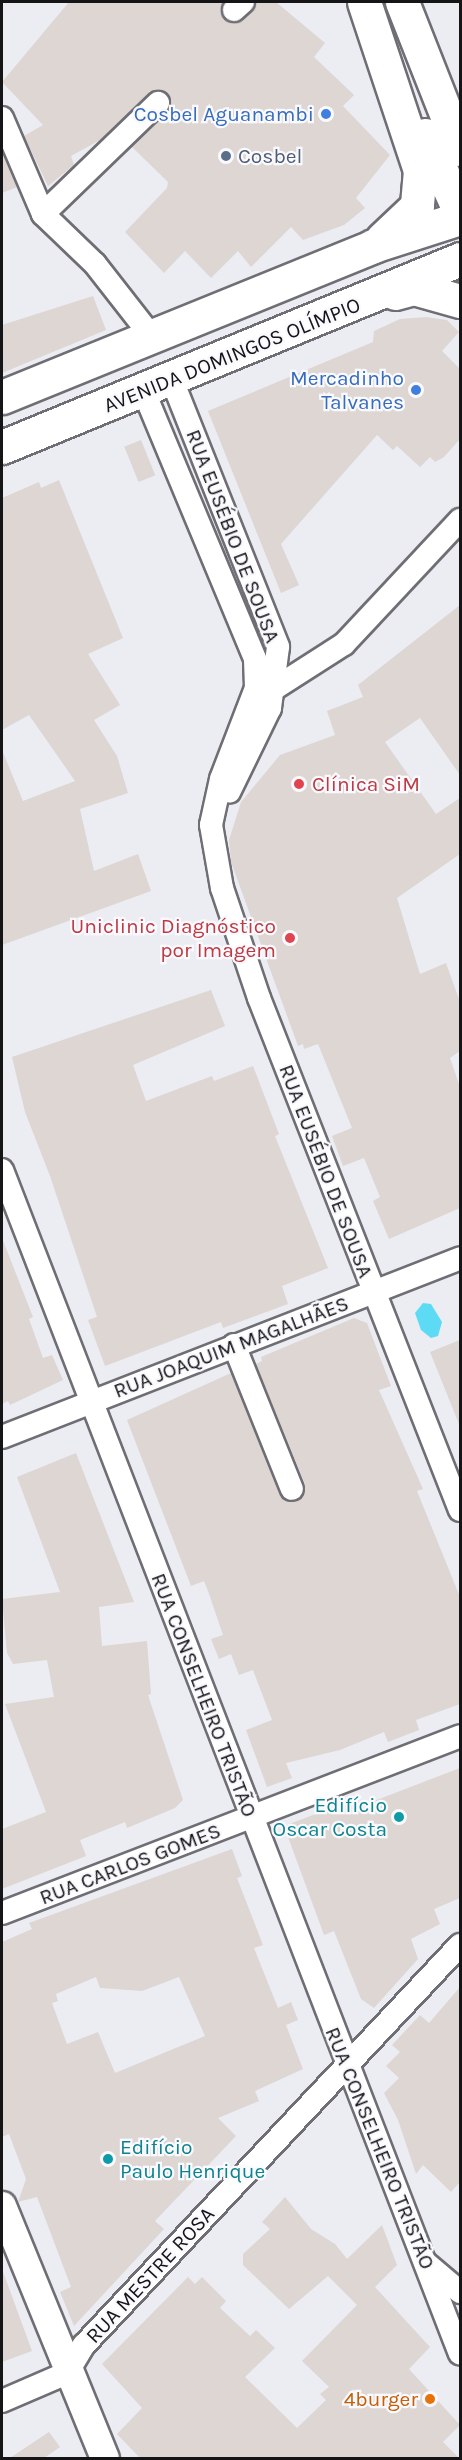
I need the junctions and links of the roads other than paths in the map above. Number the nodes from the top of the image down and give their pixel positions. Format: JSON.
{"nodes":[{"id":1,"x":365,"y":2,"type":"edge"},
{"id":2,"x":402,"y":2,"type":"edge"},
{"id":3,"x":159,"y":104,"type":"dead end"},
{"id":4,"x":2,"y":118,"type":"edge"},
{"id":5,"x":460,"y":149,"type":"edge"},
{"id":6,"x":460,"y":212,"type":"edge"},
{"id":7,"x":43,"y":214,"type":"junction"},
{"id":8,"x":460,"y":218,"type":"edge"},
{"id":9,"x":373,"y":246,"type":"junction"},
{"id":10,"x":460,"y":259,"type":"edge"},
{"id":11,"x":460,"y":301,"type":"edge"},
{"id":12,"x":362,"y":302,"type":"junction"},
{"id":13,"x":152,"y":337,"type":"junction"},
{"id":14,"x":158,"y":386,"type":"junction"},
{"id":15,"x":2,"y":397,"type":"edge"},
{"id":16,"x":2,"y":447,"type":"edge"},
{"id":17,"x":460,"y":520,"type":"edge"},
{"id":18,"x":247,"y":562,"type":"junction"},
{"id":19,"x":220,"y":575,"type":"junction"},
{"id":20,"x":272,"y":690,"type":"junction"},
{"id":21,"x":212,"y":825,"type":"junction"},
{"id":22,"x":2,"y":1170,"type":"edge"},
{"id":23,"x":460,"y":1258,"type":"edge"},
{"id":24,"x":373,"y":1293,"type":"junction"},
{"id":25,"x":234,"y":1345,"type":"junction"},
{"id":26,"x":90,"y":1401,"type":"junction"},
{"id":27,"x":2,"y":1437,"type":"edge"},
{"id":28,"x":292,"y":1489,"type":"dead end"},
{"id":29,"x":460,"y":1510,"type":"edge"},
{"id":30,"x":460,"y":1736,"type":"edge"},
{"id":31,"x":251,"y":1817,"type":"junction"},
{"id":32,"x":2,"y":1913,"type":"edge"},
{"id":33,"x":460,"y":1945,"type":"edge"},
{"id":34,"x":346,"y":2066,"type":"junction"},
{"id":35,"x":2,"y":2206,"type":"edge"},
{"id":36,"x":425,"y":2262,"type":"junction"},
{"id":37,"x":460,"y":2292,"type":"edge"},
{"id":38,"x":460,"y":2354,"type":"edge"},
{"id":39,"x":68,"y":2373,"type":"junction"},
{"id":40,"x":2,"y":2402,"type":"edge"},
{"id":41,"x":105,"y":2458,"type":"edge"}],
"edges":[{"from":1,"to":6,"type":"main road"},
{"from":1,"to":9,"type":"main road"},
{"from":2,"to":5,"type":"main road"},
{"from":3,"to":7,"type":"street"},
{"from":4,"to":7,"type":"street"},
{"from":7,"to":13,"type":"street"},
{"from":8,"to":9,"type":"main road"},
{"from":9,"to":13,"type":"main road"},
{"from":10,"to":12,"type":"main road","name":"AVENIDA DOMINGOS OLÍMPIO"},
{"from":11,"to":12,"type":"main road"},
{"from":12,"to":14,"type":"main road","name":"AVENIDA DOMINGOS OLÍMPIO"},
{"from":13,"to":15,"type":"main road"},
{"from":14,"to":16,"type":"main road","name":"AVENIDA DOMINGOS OLÍMPIO"},
{"from":14,"to":18,"type":"street","name":"RUA EUSÉBIO DE SOUSA"},
{"from":14,"to":19,"type":"street","name":"RUA EUSÉBIO DE SOUSA"},
{"from":17,"to":20,"type":"street"},
{"from":18,"to":19,"type":"street"},
{"from":18,"to":20,"type":"street","name":"RUA EUSÉBIO DE SOUSA"},
{"from":19,"to":21,"type":"street","name":"RUA EUSÉBIO DE SOUSA"},
{"from":20,"to":21,"type":"street","name":"RUA EUSÉBIO DE SOUSA"},
{"from":21,"to":24,"type":"street","name":"RUA EUSÉBIO DE SOUSA"},
{"from":22,"to":26,"type":"street","name":"RUA CONSELHEIRO TRISTÃO"},
{"from":23,"to":24,"type":"street","name":"RUA JOAQUIM MAGALHÃES"},
{"from":24,"to":25,"type":"street","name":"RUA JOAQUIM MAGALHÃES"},
{"from":24,"to":29,"type":"street","name":"RUA EUSÉBIO DE SOUSA"},
{"from":25,"to":26,"type":"street","name":"RUA JOAQUIM MAGALHÃES"},
{"from":25,"to":28,"type":"street"},
{"from":26,"to":27,"type":"street","name":"RUA JOAQUIM MAGALHÃES"},
{"from":26,"to":31,"type":"street","name":"RUA CONSELHEIRO TRISTÃO"},
{"from":30,"to":31,"type":"street","name":"RUA CARLOS GOMES"},
{"from":31,"to":32,"type":"street","name":"RUA CARLOS GOMES"},
{"from":31,"to":34,"type":"street","name":"RUA CONSELHEIRO TRISTÃO"},
{"from":33,"to":34,"type":"street","name":"RUA MESTRE ROSA"},
{"from":34,"to":36,"type":"street","name":"RUA CONSELHEIRO TRISTÃO"},
{"from":34,"to":39,"type":"street","name":"RUA MESTRE ROSA"},
{"from":35,"to":39,"type":"street"},
{"from":36,"to":37,"type":"street"},
{"from":36,"to":38,"type":"street","name":"RUA CONSELHEIRO TRISTÃO"},
{"from":39,"to":40,"type":"street"},
{"from":39,"to":41,"type":"street"}]}
